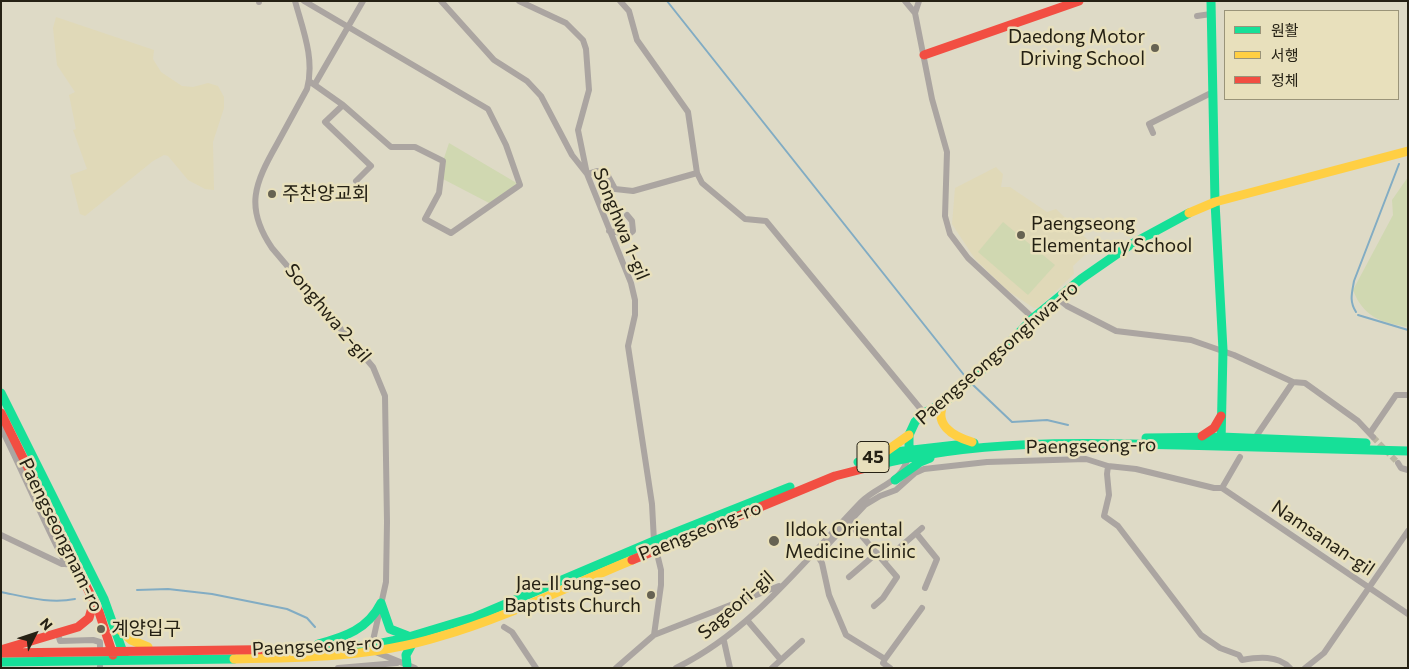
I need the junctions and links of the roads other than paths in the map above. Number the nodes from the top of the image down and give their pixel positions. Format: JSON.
{"nodes":[{"id":1,"x":295,"y":1,"type":"edge"},
{"id":2,"x":304,"y":1,"type":"edge"},
{"id":3,"x":363,"y":1,"type":"edge"},
{"id":4,"x":441,"y":1,"type":"edge"},
{"id":5,"x":519,"y":1,"type":"edge"},
{"id":6,"x":620,"y":1,"type":"edge"},
{"id":7,"x":905,"y":1,"type":"edge"},
{"id":8,"x":1079,"y":1,"type":"edge"},
{"id":9,"x":1211,"y":1,"type":"edge"},
{"id":10,"x":920,"y":2,"type":"edge"},
{"id":11,"x":915,"y":13,"type":"junction"},
{"id":12,"x":1211,"y":14,"type":"junction"},
{"id":13,"x":1197,"y":16,"type":"dead end"},
{"id":14,"x":347,"y":26,"type":"junction"},
{"id":15,"x":924,"y":55,"type":"junction"},
{"id":16,"x":312,"y":83,"type":"junction"},
{"id":17,"x":1213,"y":92,"type":"junction"},
{"id":18,"x":342,"y":105,"type":"junction"},
{"id":19,"x":1153,"y":132,"type":"dead end"},
{"id":20,"x":1408,"y":151,"type":"edge"},
{"id":21,"x":697,"y":173,"type":"junction"},
{"id":22,"x":587,"y":174,"type":"junction"},
{"id":23,"x":356,"y":181,"type":"dead end"},
{"id":24,"x":1215,"y":202,"type":"junction"},
{"id":25,"x":627,"y":215,"type":"dead end"},
{"id":26,"x":609,"y":231,"type":"junction"},
{"id":27,"x":1057,"y":298,"type":"junction"},
{"id":28,"x":1033,"y":318,"type":"junction"},
{"id":29,"x":1223,"y":350,"type":"junction"},
{"id":30,"x":1293,"y":382,"type":"junction"},
{"id":31,"x":1,"y":393,"type":"edge"},
{"id":32,"x":1408,"y":395,"type":"edge"},
{"id":33,"x":945,"y":402,"type":"junction"},
{"id":34,"x":1,"y":413,"type":"edge"},
{"id":35,"x":924,"y":413,"type":"junction"},
{"id":36,"x":1221,"y":416,"type":"junction"},
{"id":37,"x":1,"y":428,"type":"edge"},
{"id":38,"x":909,"y":435,"type":"junction"},
{"id":39,"x":1257,"y":435,"type":"dead end"},
{"id":40,"x":1198,"y":437,"type":"junction"},
{"id":41,"x":1221,"y":437,"type":"junction"},
{"id":42,"x":1240,"y":438,"type":"junction"},
{"id":43,"x":975,"y":443,"type":"junction"},
{"id":44,"x":1408,"y":445,"type":"edge"},
{"id":45,"x":1221,"y":447,"type":"junction"},
{"id":46,"x":988,"y":448,"type":"junction"},
{"id":47,"x":1408,"y":451,"type":"edge"},
{"id":48,"x":908,"y":454,"type":"junction"},
{"id":49,"x":940,"y":454,"type":"junction"},
{"id":50,"x":878,"y":456,"type":"junction"},
{"id":51,"x":1240,"y":457,"type":"dead end"},
{"id":52,"x":987,"y":462,"type":"junction"},
{"id":53,"x":1398,"y":463,"type":"tunnel mouth"},
{"id":54,"x":1108,"y":466,"type":"junction"},
{"id":55,"x":1408,"y":470,"type":"edge"},
{"id":56,"x":895,"y":480,"type":"junction"},
{"id":57,"x":1222,"y":488,"type":"junction"},
{"id":58,"x":847,"y":524,"type":"junction"},
{"id":59,"x":922,"y":528,"type":"dead end"},
{"id":60,"x":1408,"y":531,"type":"edge"},
{"id":61,"x":916,"y":534,"type":"junction"},
{"id":62,"x":1,"y":535,"type":"edge"},
{"id":63,"x":656,"y":545,"type":"junction"},
{"id":64,"x":816,"y":553,"type":"junction"},
{"id":65,"x":876,"y":553,"type":"junction"},
{"id":66,"x":86,"y":560,"type":"junction"},
{"id":67,"x":884,"y":561,"type":"junction"},
{"id":68,"x":71,"y":564,"type":"junction"},
{"id":69,"x":849,"y":577,"type":"dead end"},
{"id":70,"x":781,"y":586,"type":"junction"},
{"id":71,"x":1368,"y":587,"type":"junction"},
{"id":72,"x":925,"y":588,"type":"dead end"},
{"id":73,"x":94,"y":601,"type":"junction"},
{"id":74,"x":382,"y":603,"type":"junction"},
{"id":75,"x":874,"y":606,"type":"dead end"},
{"id":76,"x":922,"y":608,"type":"dead end"},
{"id":77,"x":1408,"y":614,"type":"edge"},
{"id":78,"x":111,"y":617,"type":"junction"},
{"id":79,"x":747,"y":620,"type":"junction"},
{"id":80,"x":504,"y":627,"type":"dead end"},
{"id":81,"x":58,"y":634,"type":"junction"},
{"id":82,"x":654,"y":635,"type":"junction"},
{"id":83,"x":412,"y":640,"type":"junction"},
{"id":84,"x":724,"y":641,"type":"junction"},
{"id":85,"x":802,"y":641,"type":"dead end"},
{"id":86,"x":100,"y":647,"type":"dead end"},
{"id":87,"x":373,"y":648,"type":"junction"},
{"id":88,"x":113,"y":650,"type":"junction"},
{"id":89,"x":123,"y":650,"type":"junction"},
{"id":90,"x":161,"y":650,"type":"junction"},
{"id":91,"x":284,"y":650,"type":"junction"},
{"id":92,"x":1,"y":652,"type":"edge"},
{"id":93,"x":885,"y":659,"type":"junction"},
{"id":94,"x":114,"y":660,"type":"junction"},
{"id":95,"x":781,"y":660,"type":"junction"},
{"id":96,"x":1242,"y":660,"type":"junction"},
{"id":97,"x":125,"y":661,"type":"junction"},
{"id":98,"x":1,"y":662,"type":"edge"},
{"id":99,"x":407,"y":665,"type":"edge"},
{"id":100,"x":338,"y":668,"type":"edge"},
{"id":101,"x":536,"y":668,"type":"edge"},
{"id":102,"x":616,"y":668,"type":"edge"},
{"id":103,"x":676,"y":668,"type":"edge"},
{"id":104,"x":730,"y":668,"type":"edge"},
{"id":105,"x":772,"y":668,"type":"edge"},
{"id":106,"x":890,"y":668,"type":"edge"},
{"id":107,"x":1245,"y":668,"type":"edge"},
{"id":108,"x":1290,"y":668,"type":"edge"},
{"id":109,"x":1305,"y":668,"type":"edge"}],
"edges":[{"from":1,"to":16,"type":"street","name":"Songhwa 2-gil"},
{"from":2,"to":14,"type":"street"},
{"from":3,"to":14,"type":"street"},
{"from":4,"to":22,"type":"street","name":"Songhwa 1-gil"},
{"from":5,"to":22,"type":"street"},
{"from":6,"to":21,"type":"street"},
{"from":7,"to":11,"type":"street"},
{"from":8,"to":15,"type":"main road"},
{"from":9,"to":12,"type":"main road"},
{"from":10,"to":11,"type":"street"},
{"from":11,"to":15,"type":"street"},
{"from":12,"to":13,"type":"street"},
{"from":12,"to":17,"type":"main road"},
{"from":14,"to":16,"type":"street"},
{"from":14,"to":18,"type":"street"},
{"from":15,"to":28,"type":"street"},
{"from":16,"to":18,"type":"street"},
{"from":16,"to":74,"type":"street","name":"Songhwa 2-gil"},
{"from":17,"to":19,"type":"street"},
{"from":17,"to":24,"type":"main road"},
{"from":18,"to":23,"type":"street"},
{"from":20,"to":24,"type":"main road","name":"Paengseongsonghwa-ro"},
{"from":21,"to":22,"type":"street"},
{"from":21,"to":35,"type":"street"},
{"from":22,"to":26,"type":"street","name":"Songhwa 1-gil"},
{"from":24,"to":27,"type":"main road","name":"Paengseongsonghwa-ro"},
{"from":24,"to":29,"type":"main road"},
{"from":25,"to":26,"type":"street"},
{"from":26,"to":63,"type":"street","name":"Songhwa 1-gil"},
{"from":27,"to":28,"type":"main road","name":"Paengseongsonghwa-ro"},
{"from":27,"to":29,"type":"street"},
{"from":28,"to":33,"type":"main road","name":"Paengseongsonghwa-ro"},
{"from":29,"to":30,"type":"street"},
{"from":29,"to":36,"type":"main road"},
{"from":30,"to":32,"type":"street"},
{"from":30,"to":39,"type":"street"},
{"from":31,"to":66,"type":"main road"},
{"from":33,"to":35,"type":"main road","name":"Paengseongsonghwa-ro"},
{"from":33,"to":43,"type":"main road"},
{"from":34,"to":68,"type":"main road","name":"Paengseongnam-ro"},
{"from":35,"to":38,"type":"main road","name":"Paengseongsonghwa-ro"},
{"from":36,"to":40,"type":"main road"},
{"from":36,"to":41,"type":"main road"},
{"from":36,"to":42,"type":"main road"},
{"from":37,"to":68,"type":"street"},
{"from":38,"to":48,"type":"main road","name":"Paengseongsonghwa-ro"},
{"from":38,"to":50,"type":"main road"},
{"from":40,"to":41,"type":"main road","name":"Paengseong-ro","number":"45"},
{"from":40,"to":43,"type":"main road","name":"Paengseong-ro","number":"45"},
{"from":41,"to":42,"type":"main road","name":"Paengseong-ro","number":"45"},
{"from":41,"to":45,"type":"main road"},
{"from":42,"to":44,"type":"main road","name":"Paengseong-ro","number":"45"},
{"from":43,"to":48,"type":"main road","name":"Paengseong-ro","number":"45"},
{"from":45,"to":46,"type":"main road","name":"Paengseong-ro","number":"45"},
{"from":45,"to":47,"type":"main road","name":"Paengseong-ro","number":"45"},
{"from":46,"to":49,"type":"main road","name":"Paengseong-ro","number":"45"},
{"from":46,"to":52,"type":"street"},
{"from":48,"to":49,"type":"main road","name":"Paengseong-ro","number":"45"},
{"from":48,"to":50,"type":"main road","name":"Paengseong-ro","number":"45"},
{"from":48,"to":56,"type":"street"},
{"from":48,"to":63,"type":"main road","name":"Paengseong-ro","number":"45"},
{"from":49,"to":56,"type":"main road"},
{"from":50,"to":63,"type":"main road","name":"Paengseong-ro","number":"45"},
{"from":51,"to":57,"type":"street"},
{"from":52,"to":54,"type":"street"},
{"from":52,"to":58,"type":"street"},
{"from":53,"to":55,"type":"street"},
{"from":54,"to":57,"type":"street"},
{"from":54,"to":96,"type":"street"},
{"from":56,"to":64,"type":"street","name":"Sageori-gil"},
{"from":57,"to":71,"type":"street","name":"Namsanan-gil"},
{"from":58,"to":64,"type":"street"},
{"from":58,"to":65,"type":"street"},
{"from":59,"to":61,"type":"street"},
{"from":60,"to":71,"type":"street"},
{"from":61,"to":67,"type":"street"},
{"from":61,"to":72,"type":"street"},
{"from":62,"to":68,"type":"street"},
{"from":63,"to":82,"type":"street","name":"Songhwa 1-gil"},
{"from":63,"to":83,"type":"main road","name":"Paengseong-ro","number":"45"},
{"from":64,"to":70,"type":"street","name":"Sageori-gil"},
{"from":64,"to":93,"type":"street"},
{"from":65,"to":67,"type":"street"},
{"from":65,"to":69,"type":"street"},
{"from":66,"to":68,"type":"street"},
{"from":66,"to":78,"type":"main road"},
{"from":67,"to":75,"type":"street"},
{"from":68,"to":73,"type":"main road","name":"Paengseongnam-ro"},
{"from":70,"to":79,"type":"street","name":"Sageori-gil"},
{"from":70,"to":82,"type":"street"},
{"from":71,"to":77,"type":"street","name":"Namsanan-gil"},
{"from":71,"to":109,"type":"street"},
{"from":73,"to":81,"type":"main road"},
{"from":73,"to":88,"type":"main road","name":"Paengseongnam-ro"},
{"from":74,"to":83,"type":"main road"},
{"from":74,"to":87,"type":"street","name":"Songhwa 2-gil"},
{"from":74,"to":91,"type":"main road"},
{"from":76,"to":93,"type":"street"},
{"from":78,"to":89,"type":"main road","name":"Paengseongnam-ro"},
{"from":78,"to":90,"type":"main road"},
{"from":79,"to":84,"type":"street","name":"Sageori-gil"},
{"from":79,"to":95,"type":"street"},
{"from":80,"to":101,"type":"street"},
{"from":81,"to":86,"type":"street"},
{"from":81,"to":92,"type":"main road"},
{"from":82,"to":102,"type":"street"},
{"from":83,"to":87,"type":"main road","name":"Paengseong-ro","number":"45"},
{"from":83,"to":99,"type":"main road"},
{"from":84,"to":103,"type":"street","name":"Sageori-gil"},
{"from":84,"to":104,"type":"street"},
{"from":85,"to":95,"type":"street"},
{"from":87,"to":91,"type":"main road","name":"Paengseong-ro","number":"45"},
{"from":87,"to":97,"type":"main road","name":"Paengseong-ro","number":"45"},
{"from":87,"to":99,"type":"street"},
{"from":88,"to":89,"type":"main road","name":"Paengseong-ro","number":"45"},
{"from":88,"to":92,"type":"main road","name":"Paengseong-ro","number":"45"},
{"from":88,"to":94,"type":"main road","name":"Paengseongnam-ro"},
{"from":89,"to":90,"type":"main road","name":"Paengseong-ro","number":"45"},
{"from":89,"to":97,"type":"main road","name":"Paengseongnam-ro"},
{"from":90,"to":91,"type":"main road","name":"Paengseong-ro","number":"45"},
{"from":93,"to":106,"type":"street"},
{"from":94,"to":97,"type":"main road","name":"Paengseong-ro","number":"45"},
{"from":94,"to":98,"type":"main road","name":"Paengseong-ro","number":"45"},
{"from":95,"to":105,"type":"street"},
{"from":96,"to":107,"type":"street"},
{"from":96,"to":108,"type":"street"},
{"from":99,"to":100,"type":"street"}]}
